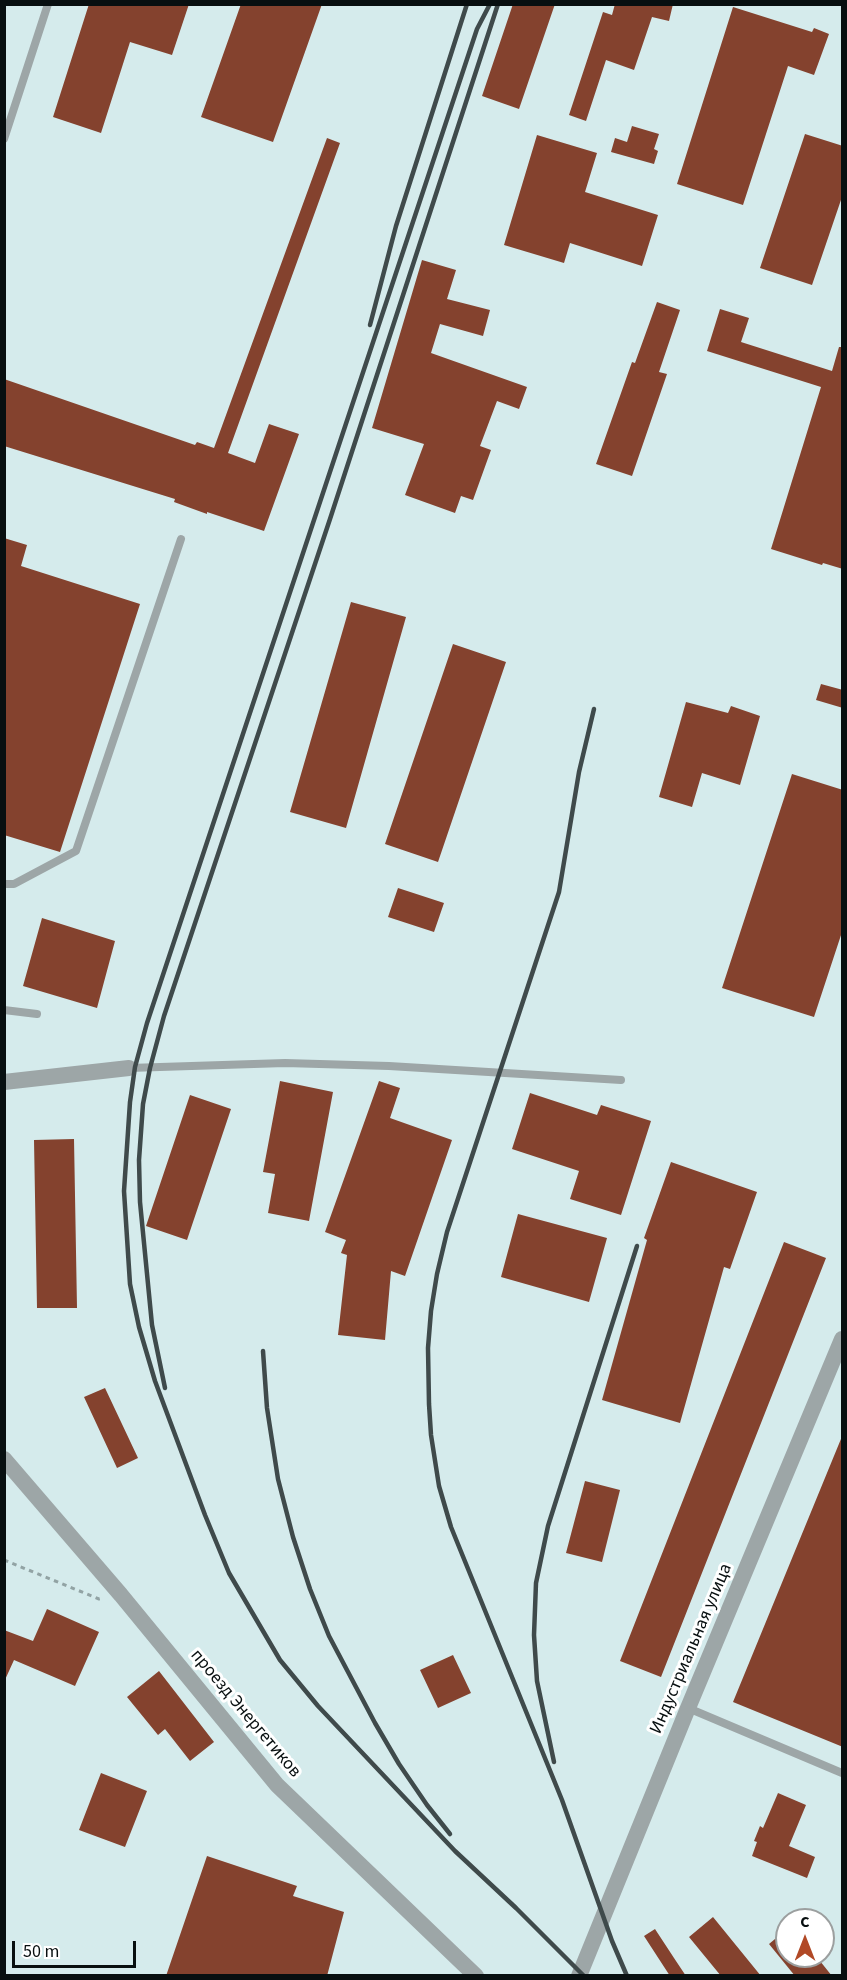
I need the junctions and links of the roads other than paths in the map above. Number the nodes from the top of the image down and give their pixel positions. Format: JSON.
{"nodes":[{"id":1,"x":48,"y":4,"type":"edge"},
{"id":2,"x":4,"y":139,"type":"edge"},
{"id":3,"x":181,"y":539,"type":"dead end"},
{"id":4,"x":4,"y":884,"type":"edge"},
{"id":5,"x":4,"y":1010,"type":"edge"},
{"id":6,"x":37,"y":1014,"type":"dead end"},
{"id":7,"x":129,"y":1068,"type":"joint"},
{"id":8,"x":621,"y":1080,"type":"dead end"},
{"id":9,"x":4,"y":1082,"type":"edge"},
{"id":10,"x":843,"y":1339,"type":"edge"},
{"id":11,"x":4,"y":1459,"type":"edge"},
{"id":12,"x":688,"y":1708,"type":"junction"},
{"id":13,"x":843,"y":1773,"type":"edge"},
{"id":14,"x":476,"y":1976,"type":"edge"},
{"id":15,"x":579,"y":1976,"type":"edge"}],
"edges":[{"from":1,"to":2,"type":"lane"},
{"from":3,"to":4,"type":"lane"},
{"from":5,"to":6,"type":"lane"},
{"from":7,"to":8,"type":"lane"},
{"from":7,"to":9,"type":"street"},
{"from":10,"to":12,"type":"street","name":"Индустриальная улица"},
{"from":11,"to":14,"type":"street","name":"проезд Энергетиков"},
{"from":12,"to":13,"type":"lane"},
{"from":12,"to":15,"type":"street","name":"Индустриальная улица"}]}
